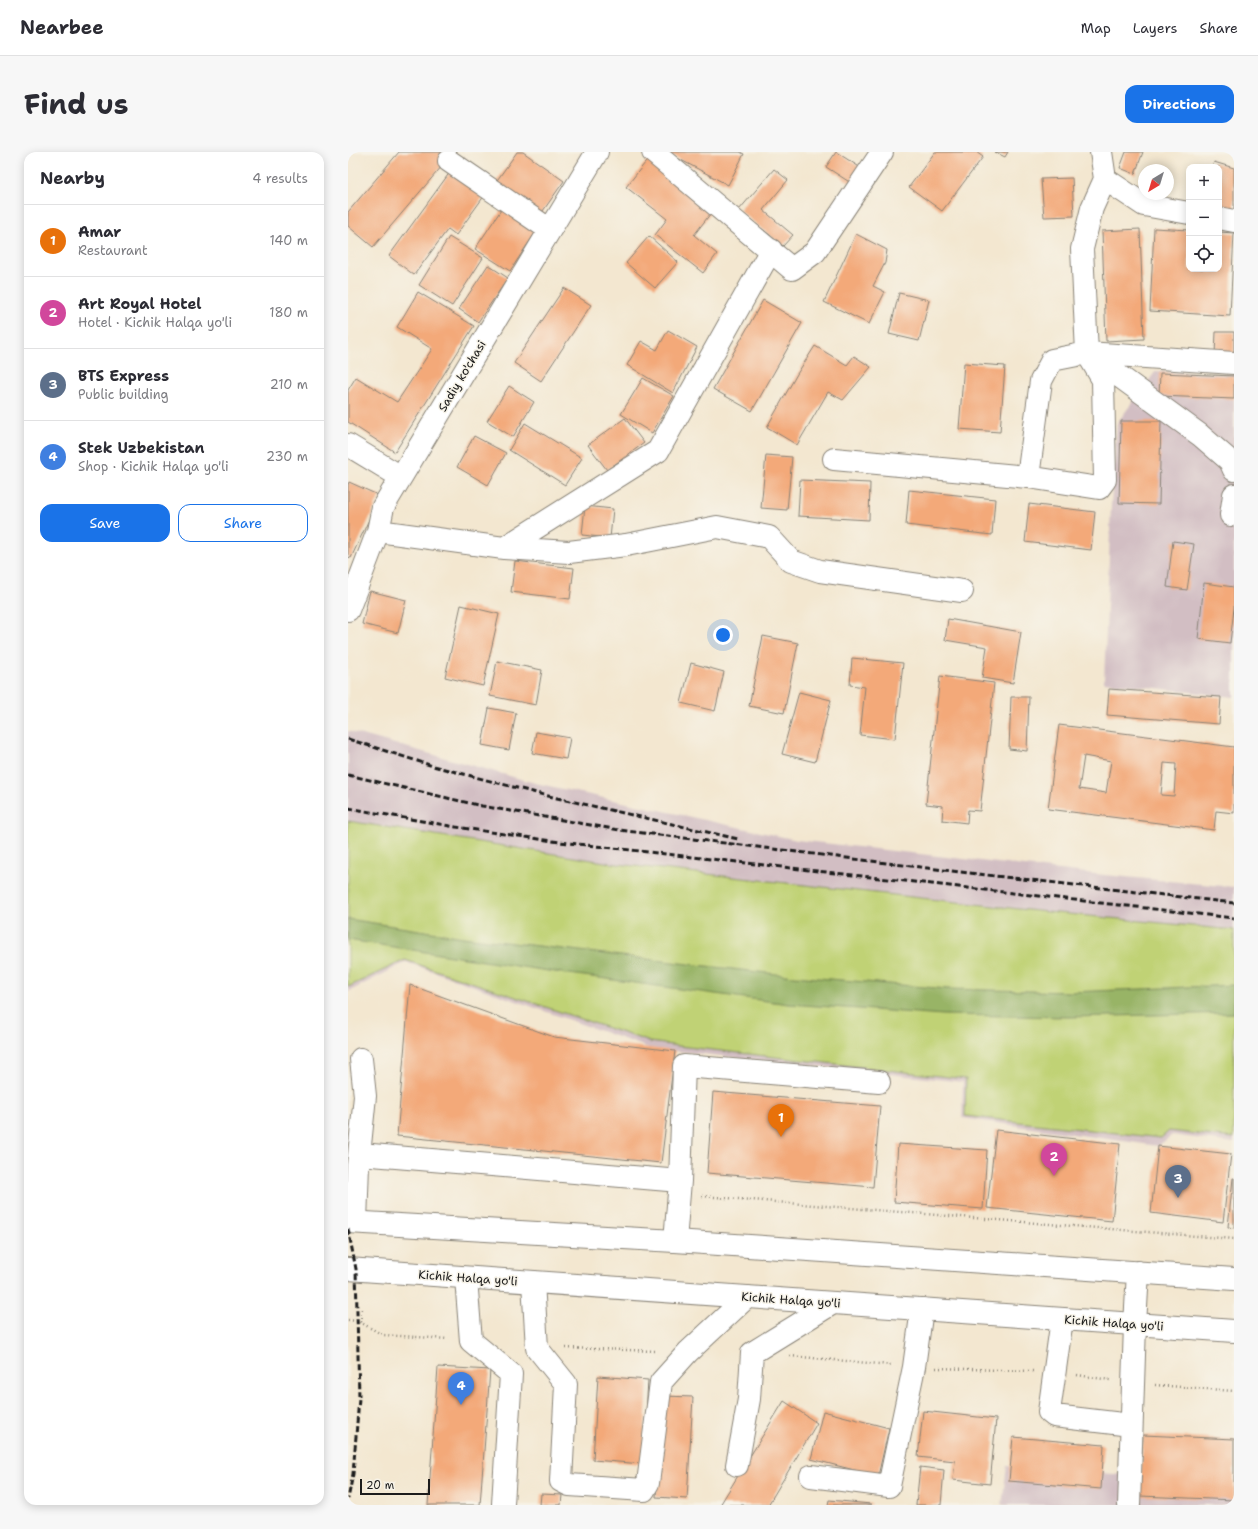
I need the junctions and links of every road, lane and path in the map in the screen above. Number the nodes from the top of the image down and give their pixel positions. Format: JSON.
{"nodes":[{"id":1,"x":597,"y":152,"type":"edge"},
{"id":2,"x":653,"y":152,"type":"edge"},
{"id":3,"x":882,"y":152,"type":"edge"},
{"id":4,"x":1101,"y":152,"type":"edge"},
{"id":5,"x":448,"y":161,"type":"dead end"},
{"id":6,"x":1106,"y":179,"type":"junction"},
{"id":7,"x":1186,"y":212,"type":"edge"},
{"id":8,"x":1222,"y":219,"type":"edge"},
{"id":9,"x":1234,"y":221,"type":"edge"},
{"id":10,"x":550,"y":230,"type":"junction"},
{"id":11,"x":771,"y":250,"type":"junction"},
{"id":12,"x":1087,"y":353,"type":"junction"},
{"id":13,"x":1234,"y":364,"type":"edge"},
{"id":14,"x":348,"y":445,"type":"edge"},
{"id":15,"x":834,"y":459,"type":"dead end"},
{"id":16,"x":1234,"y":470,"type":"edge"},
{"id":17,"x":401,"y":476,"type":"junction"},
{"id":18,"x":1028,"y":477,"type":"junction"},
{"id":19,"x":378,"y":530,"type":"junction"},
{"id":20,"x":504,"y":548,"type":"junction"},
{"id":21,"x":962,"y":591,"type":"dead end"},
{"id":22,"x":348,"y":610,"type":"edge"},
{"id":23,"x":361,"y":1058,"type":"dead end"},
{"id":24,"x":879,"y":1082,"type":"dead end"},
{"id":25,"x":360,"y":1154,"type":"junction"},
{"id":26,"x":680,"y":1181,"type":"junction"},
{"id":27,"x":352,"y":1222,"type":"edge"},
{"id":28,"x":1234,"y":1239,"type":"edge"},
{"id":29,"x":675,"y":1241,"type":"junction"},
{"id":30,"x":348,"y":1269,"type":"edge"},
{"id":31,"x":1138,"y":1272,"type":"junction"},
{"id":32,"x":466,"y":1278,"type":"junction"},
{"id":33,"x":1234,"y":1279,"type":"edge"},
{"id":34,"x":533,"y":1282,"type":"junction"},
{"id":35,"x":747,"y":1297,"type":"junction"},
{"id":36,"x":833,"y":1303,"type":"junction"},
{"id":37,"x":362,"y":1308,"type":"dead end"},
{"id":38,"x":922,"y":1309,"type":"junction"},
{"id":39,"x":1062,"y":1319,"type":"junction"},
{"id":40,"x":348,"y":1320,"type":"edge"},
{"id":41,"x":361,"y":1322,"type":"junction"},
{"id":42,"x":1135,"y":1325,"type":"junction"},
{"id":43,"x":1234,"y":1331,"type":"edge"},
{"id":44,"x":471,"y":1341,"type":"junction"},
{"id":45,"x":537,"y":1348,"type":"junction"},
{"id":46,"x":688,"y":1352,"type":"junction"},
{"id":47,"x":752,"y":1353,"type":"junction"},
{"id":48,"x":914,"y":1367,"type":"junction"},
{"id":49,"x":1055,"y":1372,"type":"junction"},
{"id":50,"x":1133,"y":1384,"type":"junction"},
{"id":51,"x":1234,"y":1391,"type":"edge"},
{"id":52,"x":1131,"y":1424,"type":"junction"},
{"id":53,"x":737,"y":1465,"type":"dead end"},
{"id":54,"x":811,"y":1476,"type":"dead end"},
{"id":55,"x":503,"y":1504,"type":"edge"},
{"id":56,"x":1129,"y":1505,"type":"edge"}],
"edges":[{"from":1,"to":10,"type":"main road","name":"Sadiy ko'chasi"},
{"from":2,"to":11,"type":"main road"},
{"from":3,"to":11,"type":"main road"},
{"from":4,"to":6,"type":"main road"},
{"from":5,"to":10,"type":"main road"},
{"from":6,"to":7,"type":"main road"},
{"from":6,"to":12,"type":"main road"},
{"from":8,"to":9,"type":"main road"},
{"from":10,"to":17,"type":"main road","name":"Sadiy ko'chasi"},
{"from":11,"to":20,"type":"main road"},
{"from":12,"to":13,"type":"main road"},
{"from":12,"to":16,"type":"main road"},
{"from":12,"to":18,"type":"main road"},
{"from":12,"to":18,"type":"main road"},
{"from":14,"to":17,"type":"main road"},
{"from":15,"to":18,"type":"main road"},
{"from":17,"to":19,"type":"main road","name":"Sadiy ko'chasi"},
{"from":19,"to":20,"type":"main road"},
{"from":19,"to":22,"type":"main road","name":"Sadiy ko'chasi"},
{"from":20,"to":21,"type":"main road"},
{"from":23,"to":25,"type":"main road"},
{"from":24,"to":26,"type":"main road"},
{"from":25,"to":26,"type":"main road"},
{"from":25,"to":27,"type":"main road"},
{"from":26,"to":28,"type":"path"},
{"from":26,"to":29,"type":"main road"},
{"from":27,"to":29,"type":"main road"},
{"from":29,"to":31,"type":"main road"},
{"from":30,"to":32,"type":"main road","name":"Kichik Halqa yo'li"},
{"from":31,"to":33,"type":"main road"},
{"from":31,"to":42,"type":"main road"},
{"from":32,"to":34,"type":"main road","name":"Kichik Halqa yo'li"},
{"from":32,"to":44,"type":"main road"},
{"from":34,"to":35,"type":"main road","name":"Kichik Halqa yo'li"},
{"from":34,"to":45,"type":"main road"},
{"from":35,"to":36,"type":"main road","name":"Kichik Halqa yo'li"},
{"from":35,"to":46,"type":"main road"},
{"from":36,"to":38,"type":"main road","name":"Kichik Halqa yo'li"},
{"from":36,"to":47,"type":"main road"},
{"from":37,"to":41,"type":"path"},
{"from":38,"to":39,"type":"main road","name":"Kichik Halqa yo'li"},
{"from":38,"to":48,"type":"main road"},
{"from":39,"to":42,"type":"main road","name":"Kichik Halqa yo'li"},
{"from":39,"to":49,"type":"main road"},
{"from":40,"to":41,"type":"path"},
{"from":41,"to":44,"type":"path"},
{"from":42,"to":43,"type":"main road","name":"Kichik Halqa yo'li"},
{"from":42,"to":50,"type":"main road"},
{"from":44,"to":55,"type":"main road"},
{"from":45,"to":46,"type":"path"},
{"from":45,"to":46,"type":"main road"},
{"from":47,"to":48,"type":"path"},
{"from":47,"to":53,"type":"main road"},
{"from":48,"to":49,"type":"path"},
{"from":48,"to":54,"type":"main road"},
{"from":49,"to":50,"type":"path"},
{"from":49,"to":52,"type":"main road"},
{"from":50,"to":51,"type":"path"},
{"from":50,"to":52,"type":"main road"},
{"from":52,"to":56,"type":"main road"}]}
